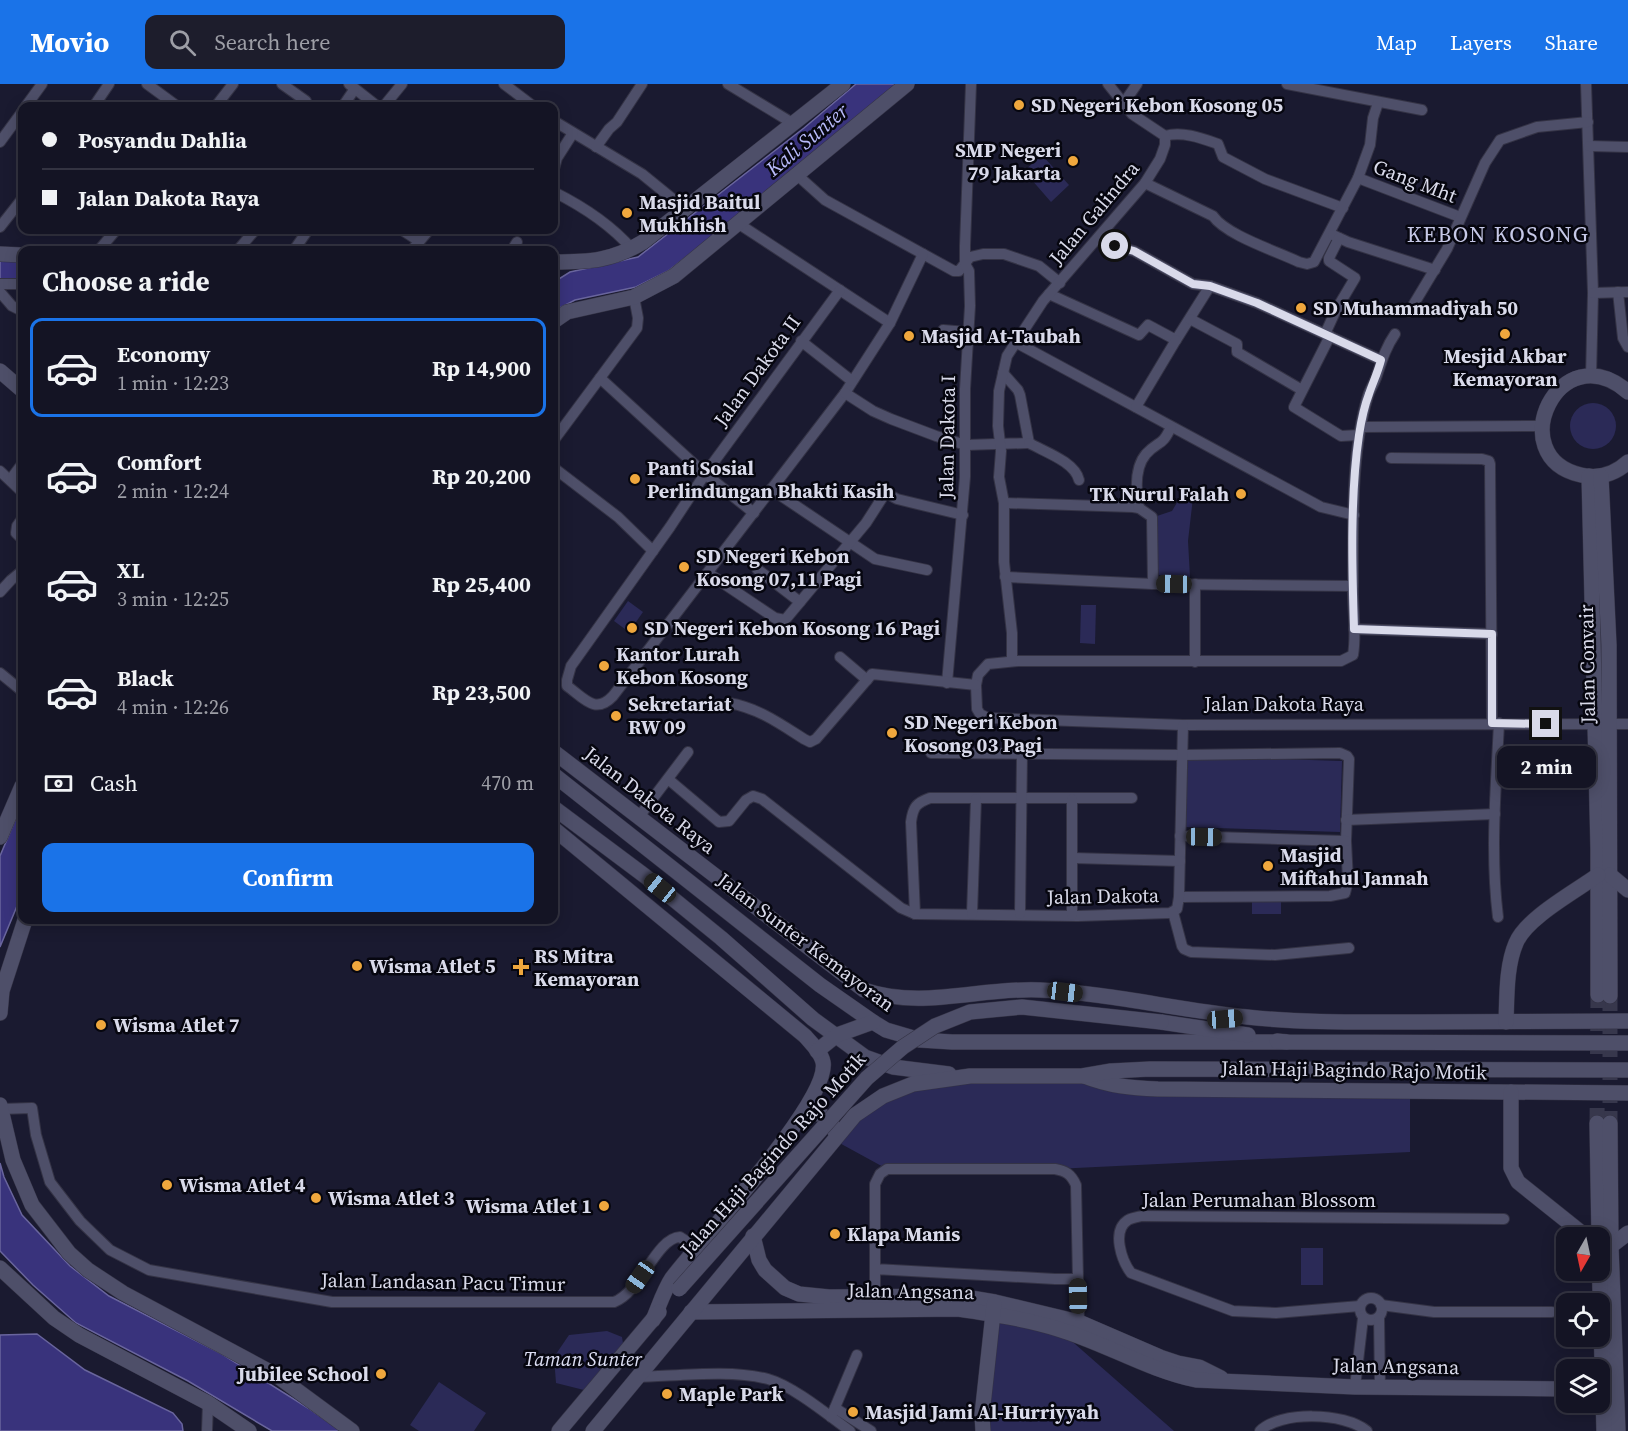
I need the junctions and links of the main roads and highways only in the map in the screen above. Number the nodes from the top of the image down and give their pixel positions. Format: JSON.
{"nodes":[{"id":1,"x":843,"y":84,"type":"edge"},
{"id":2,"x":907,"y":84,"type":"edge"},
{"id":3,"x":0,"y":254,"type":"edge"},
{"id":4,"x":18,"y":255,"type":"edge"},
{"id":5,"x":558,"y":262,"type":"edge"},
{"id":6,"x":558,"y":318,"type":"edge"},
{"id":7,"x":0,"y":371,"type":"edge"},
{"id":8,"x":18,"y":387,"type":"edge"},
{"id":9,"x":1628,"y":392,"type":"edge"},
{"id":10,"x":1628,"y":462,"type":"edge"},
{"id":11,"x":1595,"y":476,"type":"junction"},
{"id":12,"x":558,"y":755,"type":"edge"},
{"id":13,"x":558,"y":778,"type":"edge"},
{"id":14,"x":18,"y":795,"type":"edge"},
{"id":15,"x":558,"y":810,"type":"edge"},
{"id":16,"x":558,"y":832,"type":"edge"},
{"id":17,"x":0,"y":837,"type":"edge"},
{"id":18,"x":677,"y":848,"type":"junction"},
{"id":19,"x":665,"y":862,"type":"junction"},
{"id":20,"x":1604,"y":875,"type":"junction"},
{"id":21,"x":645,"y":876,"type":"junction"},
{"id":22,"x":618,"y":881,"type":"junction"},
{"id":23,"x":1628,"y":890,"type":"edge"},
{"id":24,"x":736,"y":917,"type":"junction"},
{"id":25,"x":24,"y":924,"type":"edge"},
{"id":26,"x":721,"y":938,"type":"junction"},
{"id":27,"x":777,"y":988,"type":"junction"},
{"id":28,"x":864,"y":990,"type":"joint"},
{"id":29,"x":1604,"y":996,"type":"tunnel mouth"},
{"id":30,"x":0,"y":1013,"type":"edge"},
{"id":31,"x":777,"y":1013,"type":"junction"},
{"id":32,"x":1246,"y":1017,"type":"junction"},
{"id":33,"x":1628,"y":1021,"type":"edge"},
{"id":34,"x":873,"y":1022,"type":"junction"},
{"id":35,"x":1506,"y":1022,"type":"junction"},
{"id":36,"x":1183,"y":1025,"type":"junction"},
{"id":37,"x":837,"y":1035,"type":"junction"},
{"id":38,"x":1287,"y":1042,"type":"junction"},
{"id":39,"x":1628,"y":1043,"type":"edge"},
{"id":40,"x":818,"y":1051,"type":"junction"},
{"id":41,"x":1628,"y":1070,"type":"edge"},
{"id":42,"x":970,"y":1076,"type":"junction"},
{"id":43,"x":1082,"y":1076,"type":"junction"},
{"id":44,"x":1511,"y":1092,"type":"junction"},
{"id":45,"x":1628,"y":1093,"type":"edge"},
{"id":46,"x":0,"y":1105,"type":"edge"},
{"id":47,"x":1,"y":1109,"type":"edge"},
{"id":48,"x":801,"y":1116,"type":"junction"},
{"id":49,"x":1603,"y":1123,"type":"tunnel mouth"},
{"id":50,"x":834,"y":1140,"type":"junction"},
{"id":51,"x":1574,"y":1227,"type":"edge"},
{"id":52,"x":1603,"y":1227,"type":"edge"},
{"id":53,"x":1628,"y":1233,"type":"edge"},
{"id":54,"x":753,"y":1236,"type":"junction"},
{"id":55,"x":1610,"y":1243,"type":"edge"},
{"id":56,"x":0,"y":1268,"type":"edge"},
{"id":57,"x":1604,"y":1281,"type":"edge"},
{"id":58,"x":994,"y":1308,"type":"junction"},
{"id":59,"x":691,"y":1312,"type":"junction"},
{"id":60,"x":653,"y":1320,"type":"junction"},
{"id":61,"x":1605,"y":1359,"type":"edge"},
{"id":62,"x":1226,"y":1380,"type":"junction"},
{"id":63,"x":1556,"y":1389,"type":"edge"},
{"id":64,"x":1610,"y":1404,"type":"edge"},
{"id":65,"x":1605,"y":1413,"type":"edge"},
{"id":66,"x":249,"y":1431,"type":"edge"},
{"id":67,"x":352,"y":1431,"type":"edge"},
{"id":68,"x":559,"y":1431,"type":"edge"},
{"id":69,"x":593,"y":1431,"type":"edge"},
{"id":70,"x":983,"y":1431,"type":"edge"},
{"id":71,"x":1604,"y":1431,"type":"edge"},
{"id":72,"x":1618,"y":1431,"type":"edge"}],
"edges":[{"from":1,"to":5,"type":"main road"},
{"from":2,"to":6,"type":"main road"},
{"from":3,"to":4,"type":"main road"},
{"from":7,"to":8,"type":"main road"},
{"from":9,"to":11,"type":"main road"},
{"from":10,"to":11,"type":"main road"},
{"from":11,"to":20,"type":"main road","name":"Jalan Convair"},
{"from":12,"to":18,"type":"main road","name":"Jalan Dakota Raya"},
{"from":13,"to":19,"type":"main road","name":"Jalan Sunter Kemayoran"},
{"from":14,"to":17,"type":"main road"},
{"from":15,"to":21,"type":"main road"},
{"from":16,"to":22,"type":"main road"},
{"from":18,"to":19,"type":"main road"},
{"from":18,"to":28,"type":"main road","name":"Jalan Dakota Raya"},
{"from":19,"to":24,"type":"main road","name":"Jalan Sunter Kemayoran"},
{"from":20,"to":23,"type":"main road"},
{"from":20,"to":29,"type":"main road","name":"Jalan Convair"},
{"from":20,"to":35,"type":"main road"},
{"from":21,"to":22,"type":"main road"},
{"from":21,"to":26,"type":"main road"},
{"from":22,"to":31,"type":"main road"},
{"from":24,"to":26,"type":"main road"},
{"from":24,"to":34,"type":"main road","name":"Jalan Sunter Kemayoran"},
{"from":25,"to":30,"type":"main road"},
{"from":26,"to":27,"type":"main road"},
{"from":27,"to":31,"type":"main road"},
{"from":27,"to":37,"type":"main road"},
{"from":28,"to":32,"type":"main road","name":"Jalan Haji Bagindo Rajo Motik"},
{"from":31,"to":40,"type":"main road"},
{"from":32,"to":35,"type":"main road","name":"Jalan Haji Bagindo Rajo Motik"},
{"from":32,"to":36,"type":"main road","name":"Jalan Haji Bagindo Rajo Motik"},
{"from":33,"to":35,"type":"main road","name":"Jalan Haji Bagindo Rajo Motik"},
{"from":34,"to":37,"type":"main road"},
{"from":34,"to":38,"type":"main road","name":"Jalan Sunter Kemayoran"},
{"from":36,"to":38,"type":"main road","name":"Jalan Haji Bagindo Rajo Motik"},
{"from":36,"to":60,"type":"main road","name":"Jalan Haji Bagindo Rajo Motik","bridge":true},
{"from":37,"to":40,"type":"main road"},
{"from":37,"to":42,"type":"main road"},
{"from":38,"to":39,"type":"main road","name":"Jalan Haji Bagindo Rajo Motik"},
{"from":40,"to":48,"type":"main road"},
{"from":41,"to":43,"type":"main road","name":"Jalan Haji Bagindo Rajo Motik"},
{"from":42,"to":43,"type":"main road","name":"Jalan Haji Bagindo Rajo Motik"},
{"from":42,"to":50,"type":"main road","name":"Jalan Haji Bagindo Rajo Motik"},
{"from":43,"to":44,"type":"main road","name":"Jalan Haji Bagindo Rajo Motik"},
{"from":44,"to":45,"type":"main road","name":"Jalan Haji Bagindo Rajo Motik"},
{"from":44,"to":51,"type":"main road"},
{"from":46,"to":47,"type":"main road"},
{"from":47,"to":67,"type":"main road"},
{"from":48,"to":50,"type":"main road"},
{"from":48,"to":60,"type":"main road"},
{"from":49,"to":52,"type":"main road"},
{"from":50,"to":54,"type":"main road","name":"Jalan Haji Bagindo Rajo Motik"},
{"from":53,"to":55,"type":"main road"},
{"from":54,"to":58,"type":"main road","name":"Jalan Angsana"},
{"from":54,"to":59,"type":"main road","name":"Jalan Haji Bagindo Rajo Motik"},
{"from":56,"to":66,"type":"main road"},
{"from":57,"to":61,"type":"main road"},
{"from":58,"to":59,"type":"main road","name":"Jalan Angsana"},
{"from":58,"to":62,"type":"main road","name":"Jalan Angsana"},
{"from":58,"to":62,"type":"main road","name":"Jalan Angsana"},
{"from":58,"to":70,"type":"main road"},
{"from":59,"to":69,"type":"main road","name":"Jalan Haji Bagindo Rajo Motik"},
{"from":60,"to":68,"type":"main road","name":"Jalan Haji Bagindo Rajo Motik"},
{"from":62,"to":63,"type":"main road","name":"Jalan Angsana"},
{"from":64,"to":72,"type":"main road"},
{"from":65,"to":71,"type":"main road"}]}
